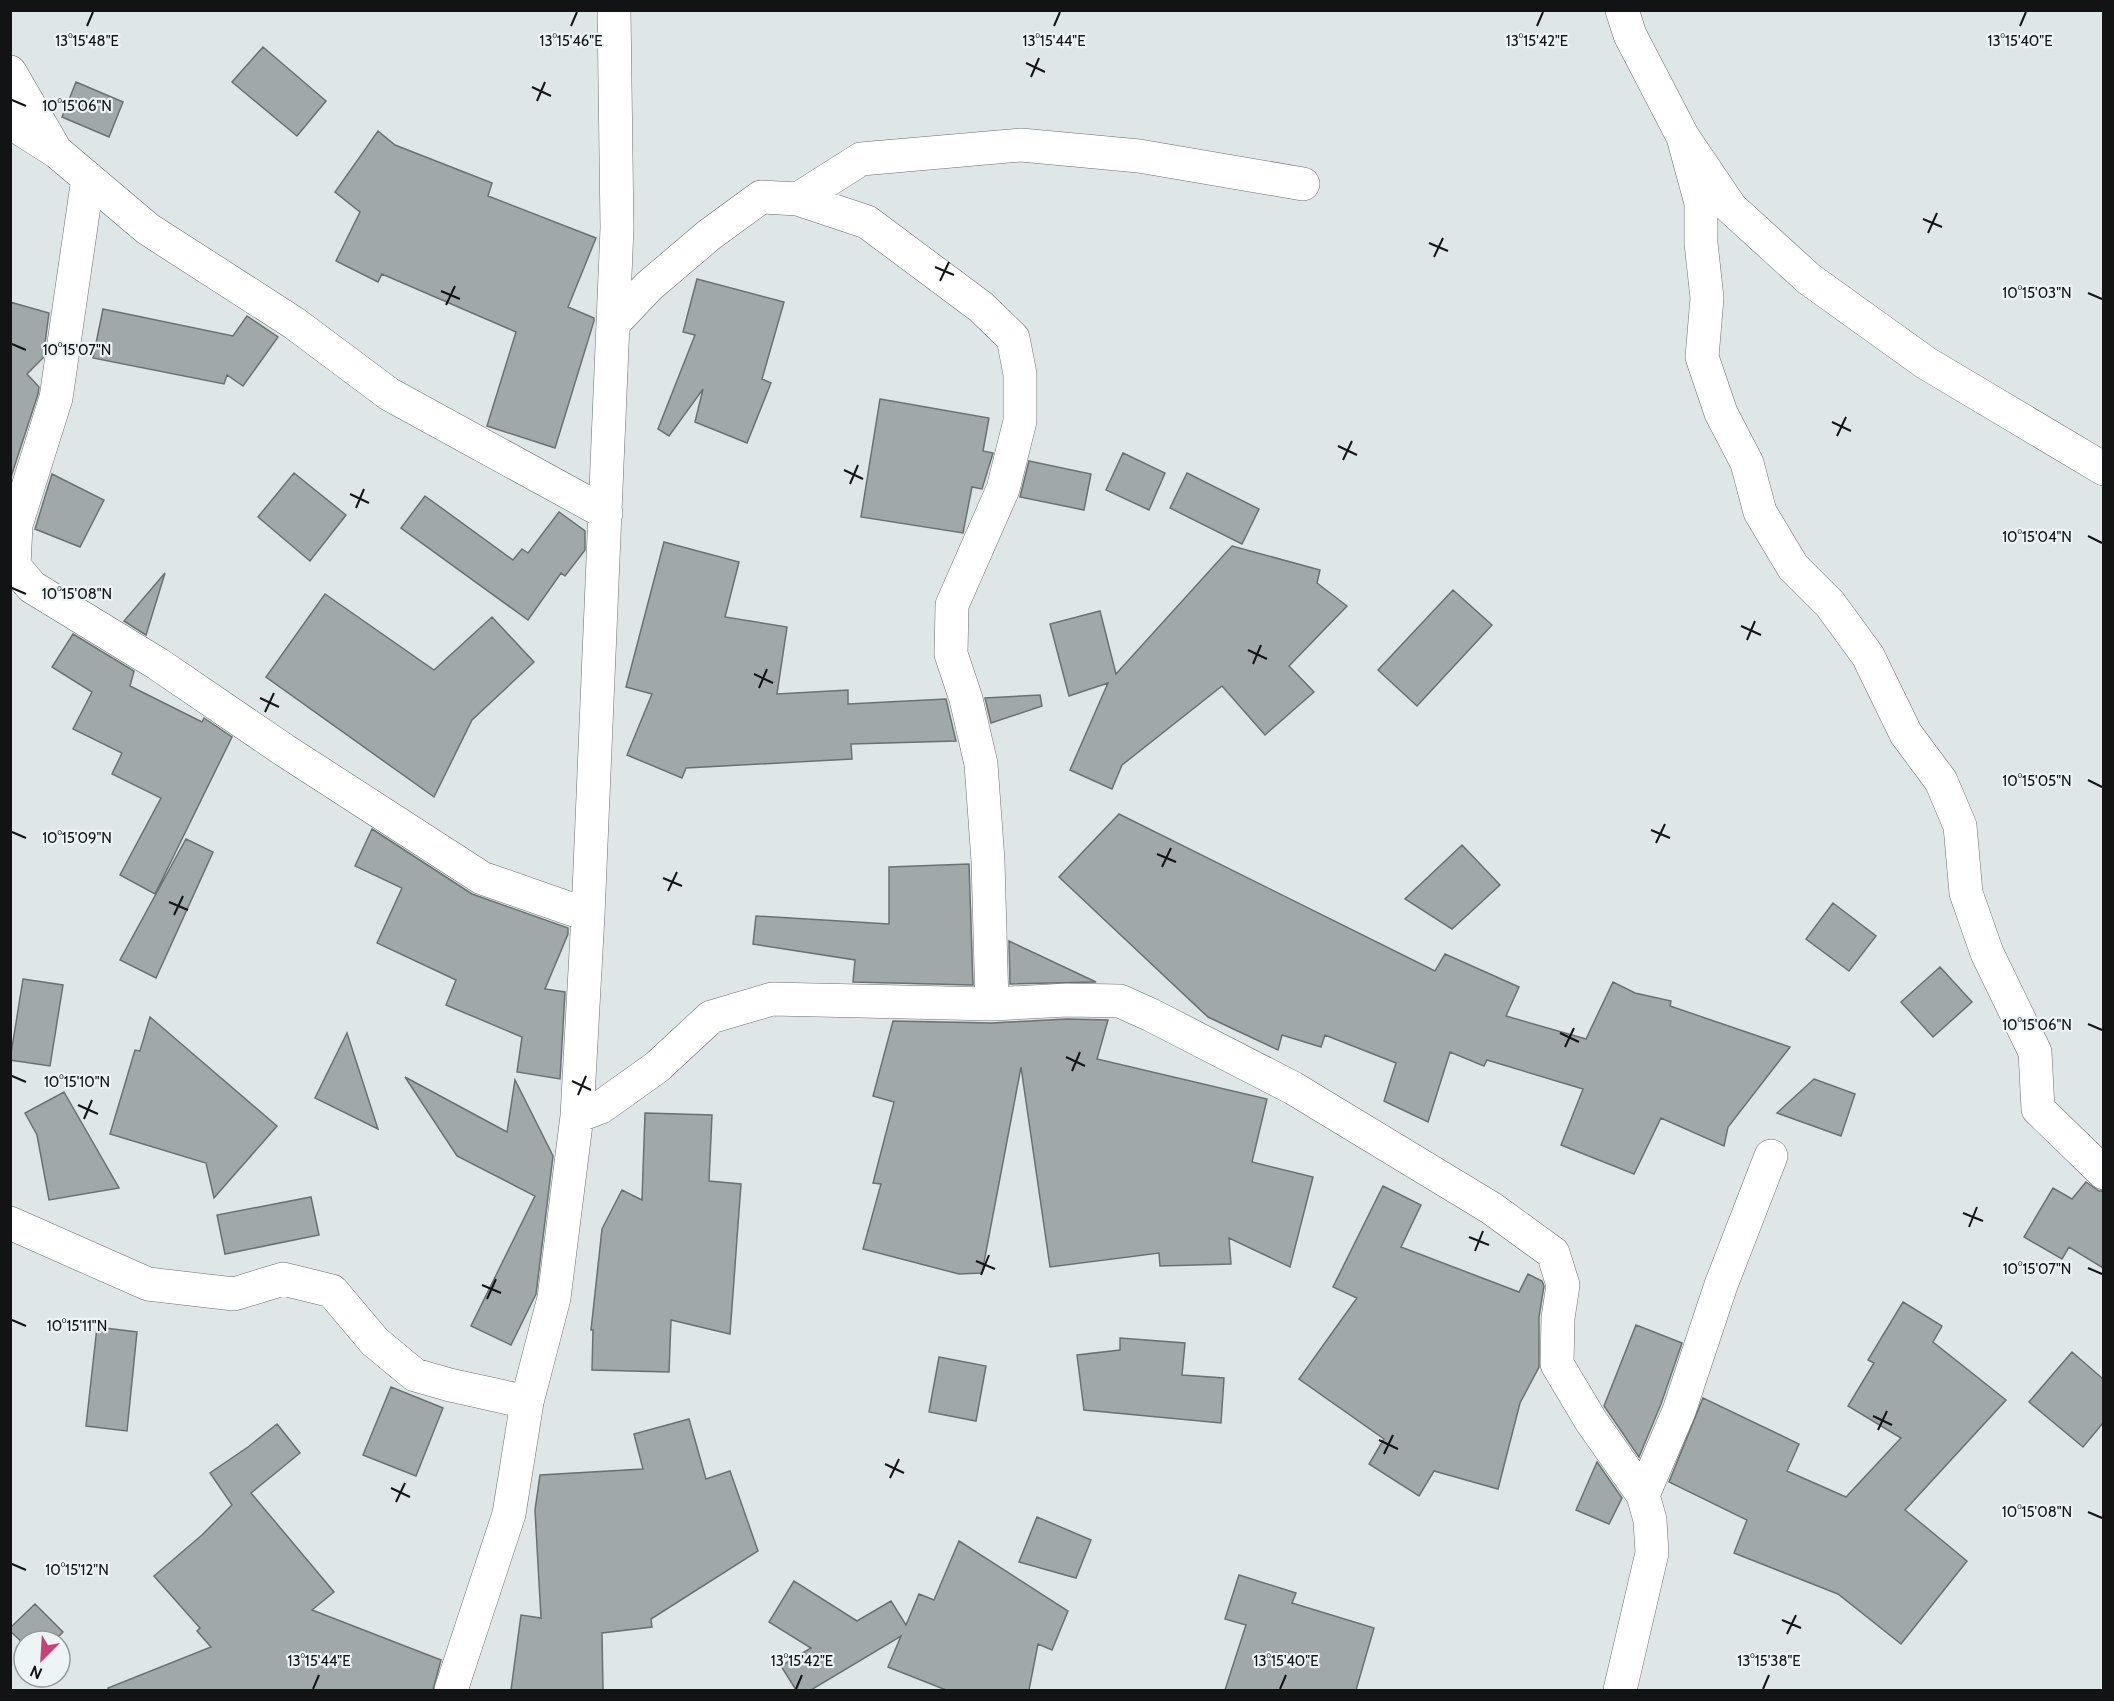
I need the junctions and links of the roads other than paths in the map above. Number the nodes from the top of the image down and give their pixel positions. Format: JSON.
{"nodes":[{"id":1,"x":614,"y":10,"type":"edge"},
{"id":2,"x":1622,"y":10,"type":"edge"},
{"id":3,"x":10,"y":72,"type":"edge"},
{"id":4,"x":10,"y":122,"type":"edge"},
{"id":5,"x":1683,"y":137,"type":"junction"},
{"id":6,"x":57,"y":152,"type":"junction"},
{"id":7,"x":88,"y":178,"type":"junction"},
{"id":8,"x":1303,"y":184,"type":"dead end"},
{"id":9,"x":798,"y":199,"type":"junction"},
{"id":10,"x":613,"y":324,"type":"junction"},
{"id":11,"x":2103,"y":469,"type":"edge"},
{"id":12,"x":606,"y":513,"type":"junction"},
{"id":13,"x":13,"y":525,"type":"edge"},
{"id":14,"x":588,"y":915,"type":"junction"},
{"id":15,"x":992,"y":1004,"type":"junction"},
{"id":16,"x":577,"y":1116,"type":"junction"},
{"id":17,"x":1771,"y":1156,"type":"dead end"},
{"id":18,"x":2103,"y":1173,"type":"edge"},
{"id":19,"x":10,"y":1223,"type":"edge"},
{"id":20,"x":527,"y":1402,"type":"junction"},
{"id":21,"x":1642,"y":1495,"type":"junction"},
{"id":22,"x":459,"y":1684,"type":"edge"},
{"id":23,"x":1620,"y":1690,"type":"edge"}],
"edges":[{"from":1,"to":10,"type":"street"},
{"from":2,"to":5,"type":"street"},
{"from":3,"to":6,"type":"street"},
{"from":4,"to":6,"type":"street"},
{"from":5,"to":11,"type":"street"},
{"from":5,"to":18,"type":"street"},
{"from":6,"to":7,"type":"street"},
{"from":7,"to":12,"type":"street"},
{"from":7,"to":13,"type":"street"},
{"from":8,"to":9,"type":"street"},
{"from":9,"to":10,"type":"street"},
{"from":9,"to":15,"type":"street"},
{"from":10,"to":12,"type":"street"},
{"from":12,"to":14,"type":"street"},
{"from":13,"to":14,"type":"street"},
{"from":14,"to":16,"type":"street"},
{"from":15,"to":16,"type":"street"},
{"from":15,"to":21,"type":"street"},
{"from":16,"to":20,"type":"street"},
{"from":17,"to":21,"type":"street"},
{"from":19,"to":20,"type":"street"},
{"from":20,"to":22,"type":"street"},
{"from":21,"to":23,"type":"street"}]}
